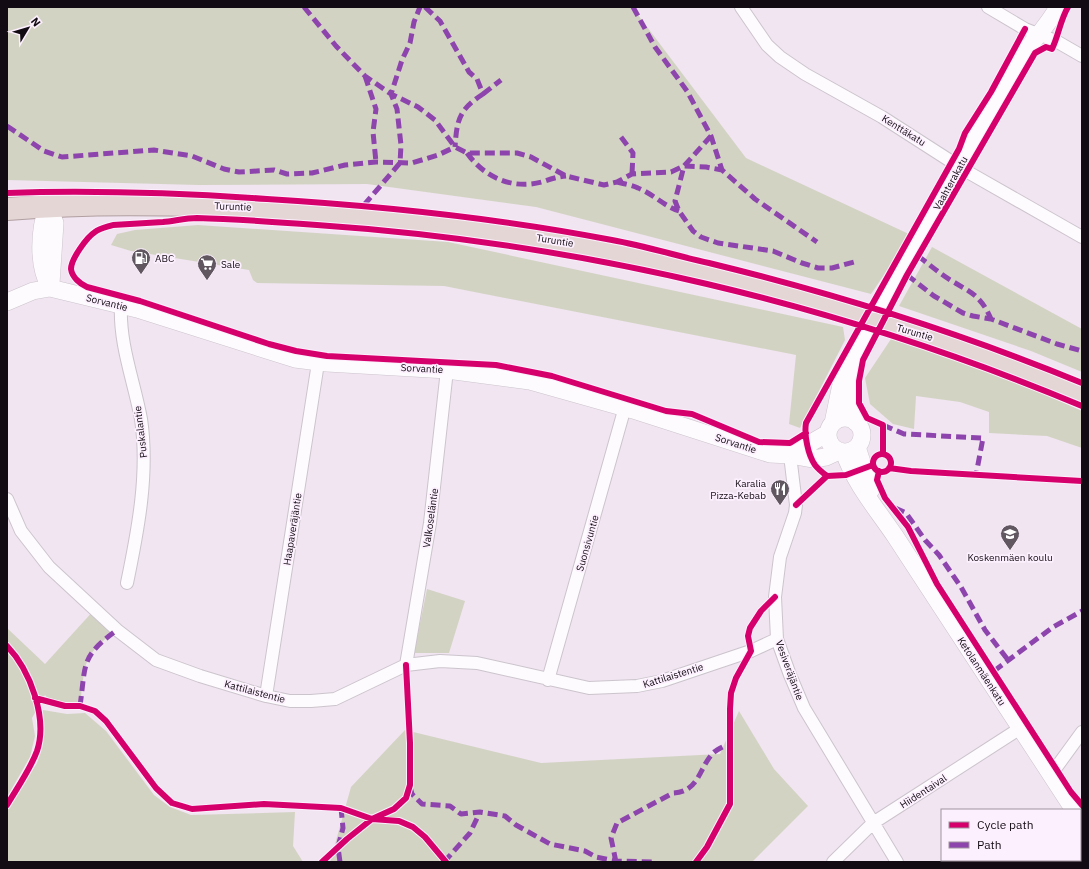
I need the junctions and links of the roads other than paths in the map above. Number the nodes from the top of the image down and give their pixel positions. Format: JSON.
{"nodes":[{"id":1,"x":741,"y":7,"type":"edge"},
{"id":2,"x":988,"y":7,"type":"edge"},
{"id":3,"x":1058,"y":7,"type":"edge"},
{"id":4,"x":1040,"y":35,"type":"junction"},
{"id":5,"x":1082,"y":56,"type":"edge"},
{"id":6,"x":960,"y":166,"type":"junction"},
{"id":7,"x":48,"y":206,"type":"junction"},
{"id":8,"x":7,"y":208,"type":"edge"},
{"id":9,"x":1082,"y":237,"type":"edge"},
{"id":10,"x":50,"y":288,"type":"junction"},
{"id":11,"x":7,"y":302,"type":"edge"},
{"id":12,"x":121,"y":305,"type":"junction"},
{"id":13,"x":318,"y":363,"type":"junction"},
{"id":14,"x":850,"y":364,"type":"junction"},
{"id":15,"x":447,"y":370,"type":"junction"},
{"id":16,"x":1082,"y":395,"type":"edge"},
{"id":17,"x":625,"y":407,"type":"junction"},
{"id":18,"x":855,"y":422,"type":"junction"},
{"id":19,"x":830,"y":428,"type":"junction"},
{"id":20,"x":846,"y":450,"type":"junction"},
{"id":21,"x":790,"y":455,"type":"junction"},
{"id":22,"x":7,"y":500,"type":"edge"},
{"id":23,"x":127,"y":583,"type":"dead end"},
{"id":24,"x":777,"y":639,"type":"junction"},
{"id":25,"x":406,"y":665,"type":"junction"},
{"id":26,"x":548,"y":680,"type":"junction"},
{"id":27,"x":266,"y":696,"type":"junction"},
{"id":28,"x":1020,"y":729,"type":"junction"},
{"id":29,"x":1082,"y":732,"type":"edge"},
{"id":30,"x":1050,"y":776,"type":"junction"},
{"id":31,"x":1073,"y":809,"type":"edge"},
{"id":32,"x":873,"y":823,"type":"junction"},
{"id":33,"x":834,"y":862,"type":"edge"},
{"id":34,"x":897,"y":862,"type":"edge"}],
"edges":[{"from":1,"to":6,"type":"street","name":"Kenttäkatu"},
{"from":2,"to":4,"type":"street"},
{"from":3,"to":4,"type":"main road","name":"Vaahterakatu"},
{"from":4,"to":5,"type":"street"},
{"from":4,"to":6,"type":"main road","name":"Vaahterakatu"},
{"from":6,"to":9,"type":"street","name":"Kenttäkatu"},
{"from":6,"to":14,"type":"main road","name":"Vaahterakatu"},
{"from":7,"to":8,"type":"highway","name":"Turuntie"},
{"from":7,"to":10,"type":"main road"},
{"from":7,"to":16,"type":"highway","name":"Turuntie","bridge":true},
{"from":10,"to":11,"type":"main road","name":"Sorvantie"},
{"from":10,"to":12,"type":"main road","name":"Sorvantie"},
{"from":12,"to":13,"type":"main road","name":"Sorvantie"},
{"from":12,"to":23,"type":"street","name":"Puskalantie"},
{"from":13,"to":15,"type":"main road","name":"Sorvantie"},
{"from":13,"to":27,"type":"street","name":"Haapaveräjäntie"},
{"from":14,"to":18,"type":"main road"},
{"from":14,"to":19,"type":"main road","name":"Vaahterakatu"},
{"from":15,"to":17,"type":"main road","name":"Sorvantie"},
{"from":15,"to":25,"type":"street","name":"Valkoseläntie"},
{"from":17,"to":21,"type":"main road","name":"Sorvantie"},
{"from":17,"to":26,"type":"street","name":"Suonsivuntie"},
{"from":18,"to":19,"type":"main road"},
{"from":18,"to":20,"type":"main road"},
{"from":19,"to":20,"type":"main road"},
{"from":19,"to":21,"type":"main road"},
{"from":20,"to":21,"type":"main road","name":"Sorvantie"},
{"from":20,"to":28,"type":"main road","name":"Ketolanmäenkatu"},
{"from":21,"to":24,"type":"street","name":"Vesiveräjäntie"},
{"from":22,"to":27,"type":"street","name":"Kattilaistentie"},
{"from":24,"to":26,"type":"street","name":"Kattilaistentie"},
{"from":24,"to":32,"type":"street","name":"Vesiveräjäntie"},
{"from":25,"to":26,"type":"street","name":"Kattilaistentie"},
{"from":25,"to":27,"type":"street","name":"Kattilaistentie"},
{"from":28,"to":30,"type":"main road","name":"Ketolanmäenkatu"},
{"from":28,"to":32,"type":"street","name":"Hiidentaival"},
{"from":29,"to":30,"type":"street"},
{"from":30,"to":31,"type":"main road","name":"Ketolanmäenkatu"},
{"from":32,"to":33,"type":"street","name":"Hiidentaival"},
{"from":32,"to":34,"type":"street","name":"Vesiveräjäntie"}]}
